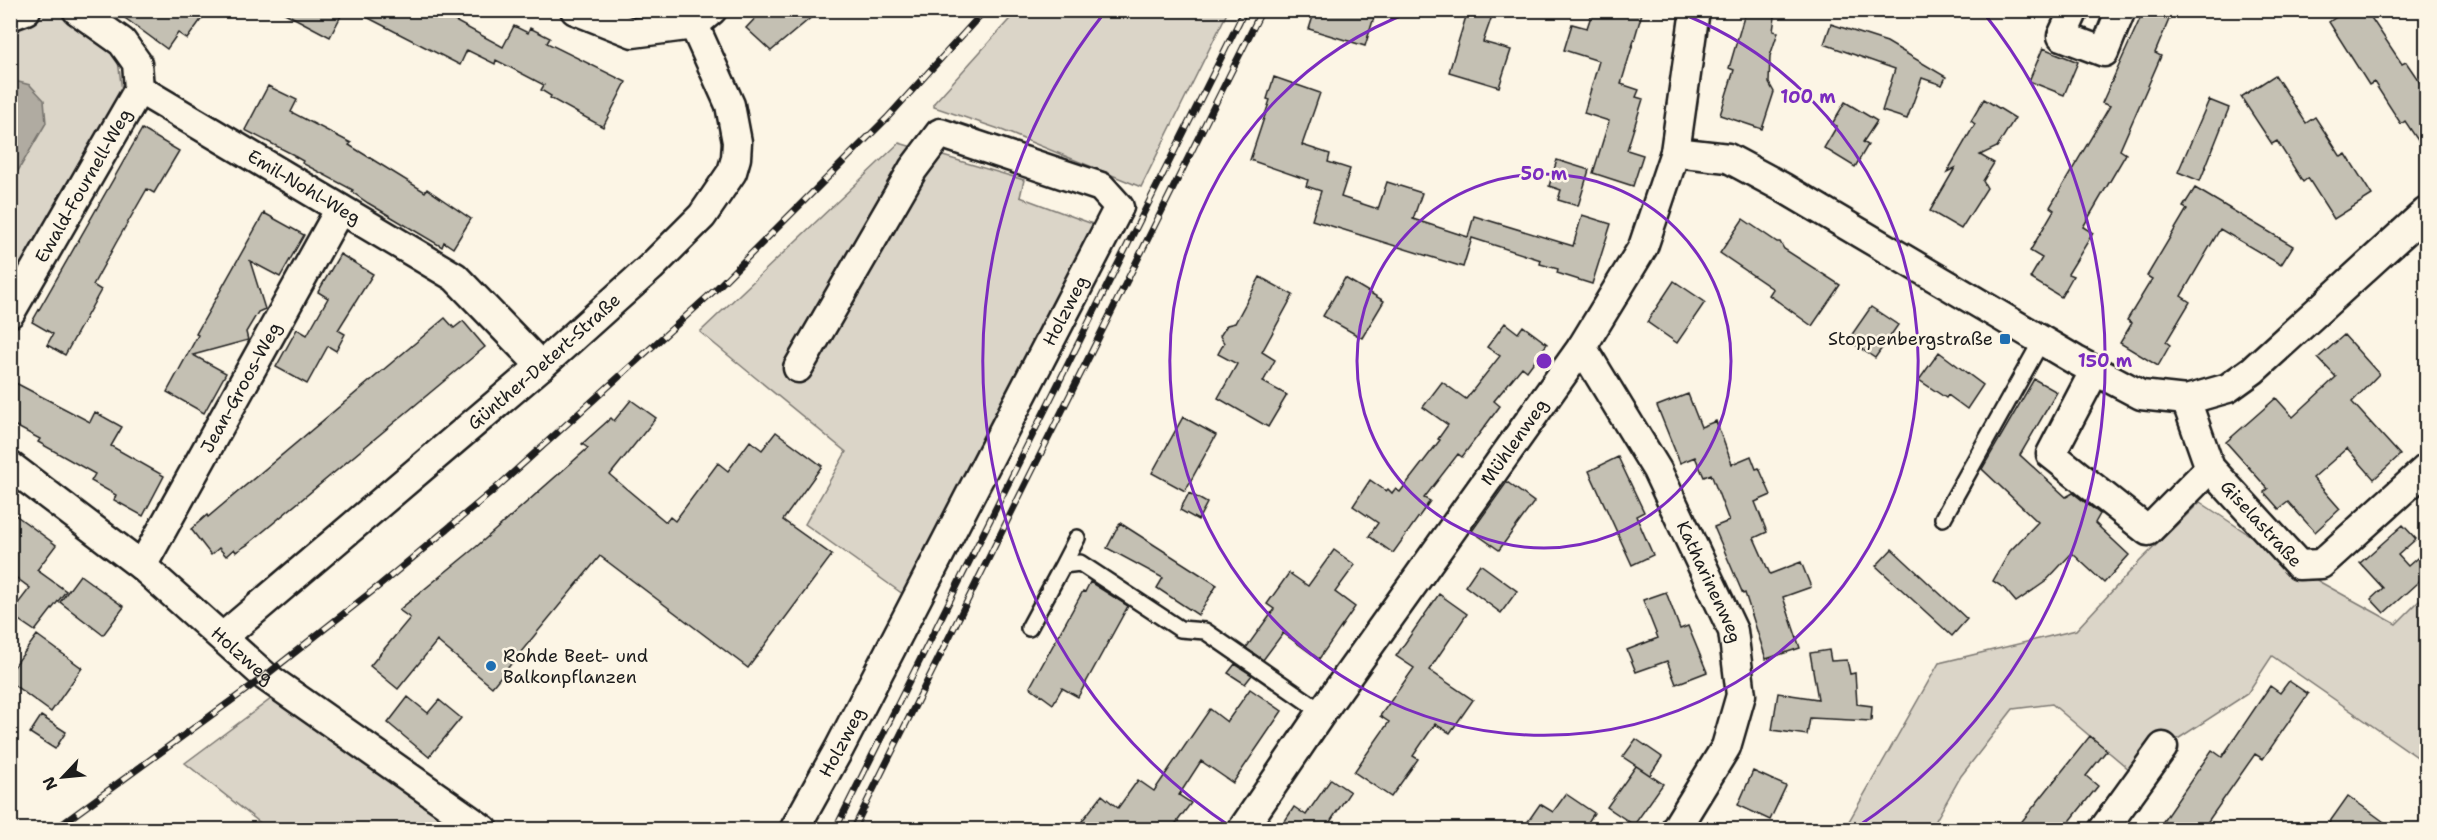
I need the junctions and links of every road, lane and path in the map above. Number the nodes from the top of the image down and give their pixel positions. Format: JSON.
{"nodes":[{"id":1,"x":26,"y":10,"type":"edge"},
{"id":2,"x":77,"y":10,"type":"edge"},
{"id":3,"x":575,"y":10,"type":"edge"},
{"id":4,"x":1695,"y":10,"type":"edge"},
{"id":5,"x":2074,"y":10,"type":"edge"},
{"id":6,"x":2121,"y":10,"type":"edge"},
{"id":7,"x":10,"y":16,"type":"edge"},
{"id":8,"x":703,"y":18,"type":"edge"},
{"id":9,"x":139,"y":89,"type":"junction"},
{"id":10,"x":1675,"y":152,"type":"junction"},
{"id":11,"x":340,"y":209,"type":"junction"},
{"id":12,"x":2427,"y":212,"type":"edge"},
{"id":13,"x":10,"y":313,"type":"edge"},
{"id":14,"x":2042,"y":340,"type":"junction"},
{"id":15,"x":1582,"y":348,"type":"junction"},
{"id":16,"x":541,"y":366,"type":"junction"},
{"id":17,"x":798,"y":368,"type":"dead end"},
{"id":18,"x":2095,"y":370,"type":"junction"},
{"id":19,"x":2187,"y":400,"type":"junction"},
{"id":20,"x":10,"y":466,"type":"edge"},
{"id":21,"x":2210,"y":468,"type":"junction"},
{"id":22,"x":2427,"y":469,"type":"edge"},
{"id":23,"x":1944,"y":518,"type":"dead end"},
{"id":24,"x":1077,"y":538,"type":"dead end"},
{"id":25,"x":1063,"y":565,"type":"junction"},
{"id":26,"x":142,"y":566,"type":"junction"},
{"id":27,"x":1029,"y":628,"type":"dead end"},
{"id":28,"x":223,"y":637,"type":"junction"},
{"id":29,"x":1322,"y":712,"type":"junction"},
{"id":30,"x":2163,"y":747,"type":"dead end"},
{"id":31,"x":484,"y":830,"type":"edge"},
{"id":32,"x":794,"y":830,"type":"edge"},
{"id":33,"x":1242,"y":830,"type":"edge"},
{"id":34,"x":1675,"y":830,"type":"edge"},
{"id":35,"x":2103,"y":830,"type":"edge"}],
"edges":[{"from":1,"to":7,"type":"street"},
{"from":2,"to":9,"type":"street"},
{"from":3,"to":8,"type":"street"},
{"from":4,"to":10,"type":"street","name":"Mühlenweg"},
{"from":5,"to":6,"type":"street"},
{"from":8,"to":16,"type":"street","name":"Günther-Detert-Straße"},
{"from":9,"to":11,"type":"street","name":"Emil-Nohl-Weg"},
{"from":9,"to":13,"type":"street","name":"Ewald-Fournell-Weg"},
{"from":10,"to":14,"type":"street"},
{"from":10,"to":15,"type":"street","name":"Mühlenweg"},
{"from":11,"to":16,"type":"street","name":"Emil-Nohl-Weg"},
{"from":11,"to":26,"type":"street","name":"Jean-Groos-Weg"},
{"from":12,"to":19,"type":"street"},
{"from":14,"to":18,"type":"street"},
{"from":14,"to":23,"type":"lane"},
{"from":15,"to":29,"type":"street","name":"Mühlenweg"},
{"from":15,"to":34,"type":"street","name":"Katharinenweg"},
{"from":16,"to":28,"type":"street","name":"Günther-Detert-Straße"},
{"from":17,"to":32,"type":"street","name":"Holzweg"},
{"from":18,"to":19,"type":"street"},
{"from":18,"to":21,"type":"street"},
{"from":19,"to":21,"type":"street","name":"Giselastraße"},
{"from":20,"to":26,"type":"street","name":"Holzweg"},
{"from":21,"to":22,"type":"street","name":"Giselastraße"},
{"from":24,"to":25,"type":"lane"},
{"from":25,"to":27,"type":"lane"},
{"from":25,"to":29,"type":"lane"},
{"from":26,"to":28,"type":"street","name":"Holzweg"},
{"from":28,"to":31,"type":"street","name":"Holzweg"},
{"from":29,"to":33,"type":"street","name":"Mühlenweg"},
{"from":30,"to":35,"type":"street"}]}
